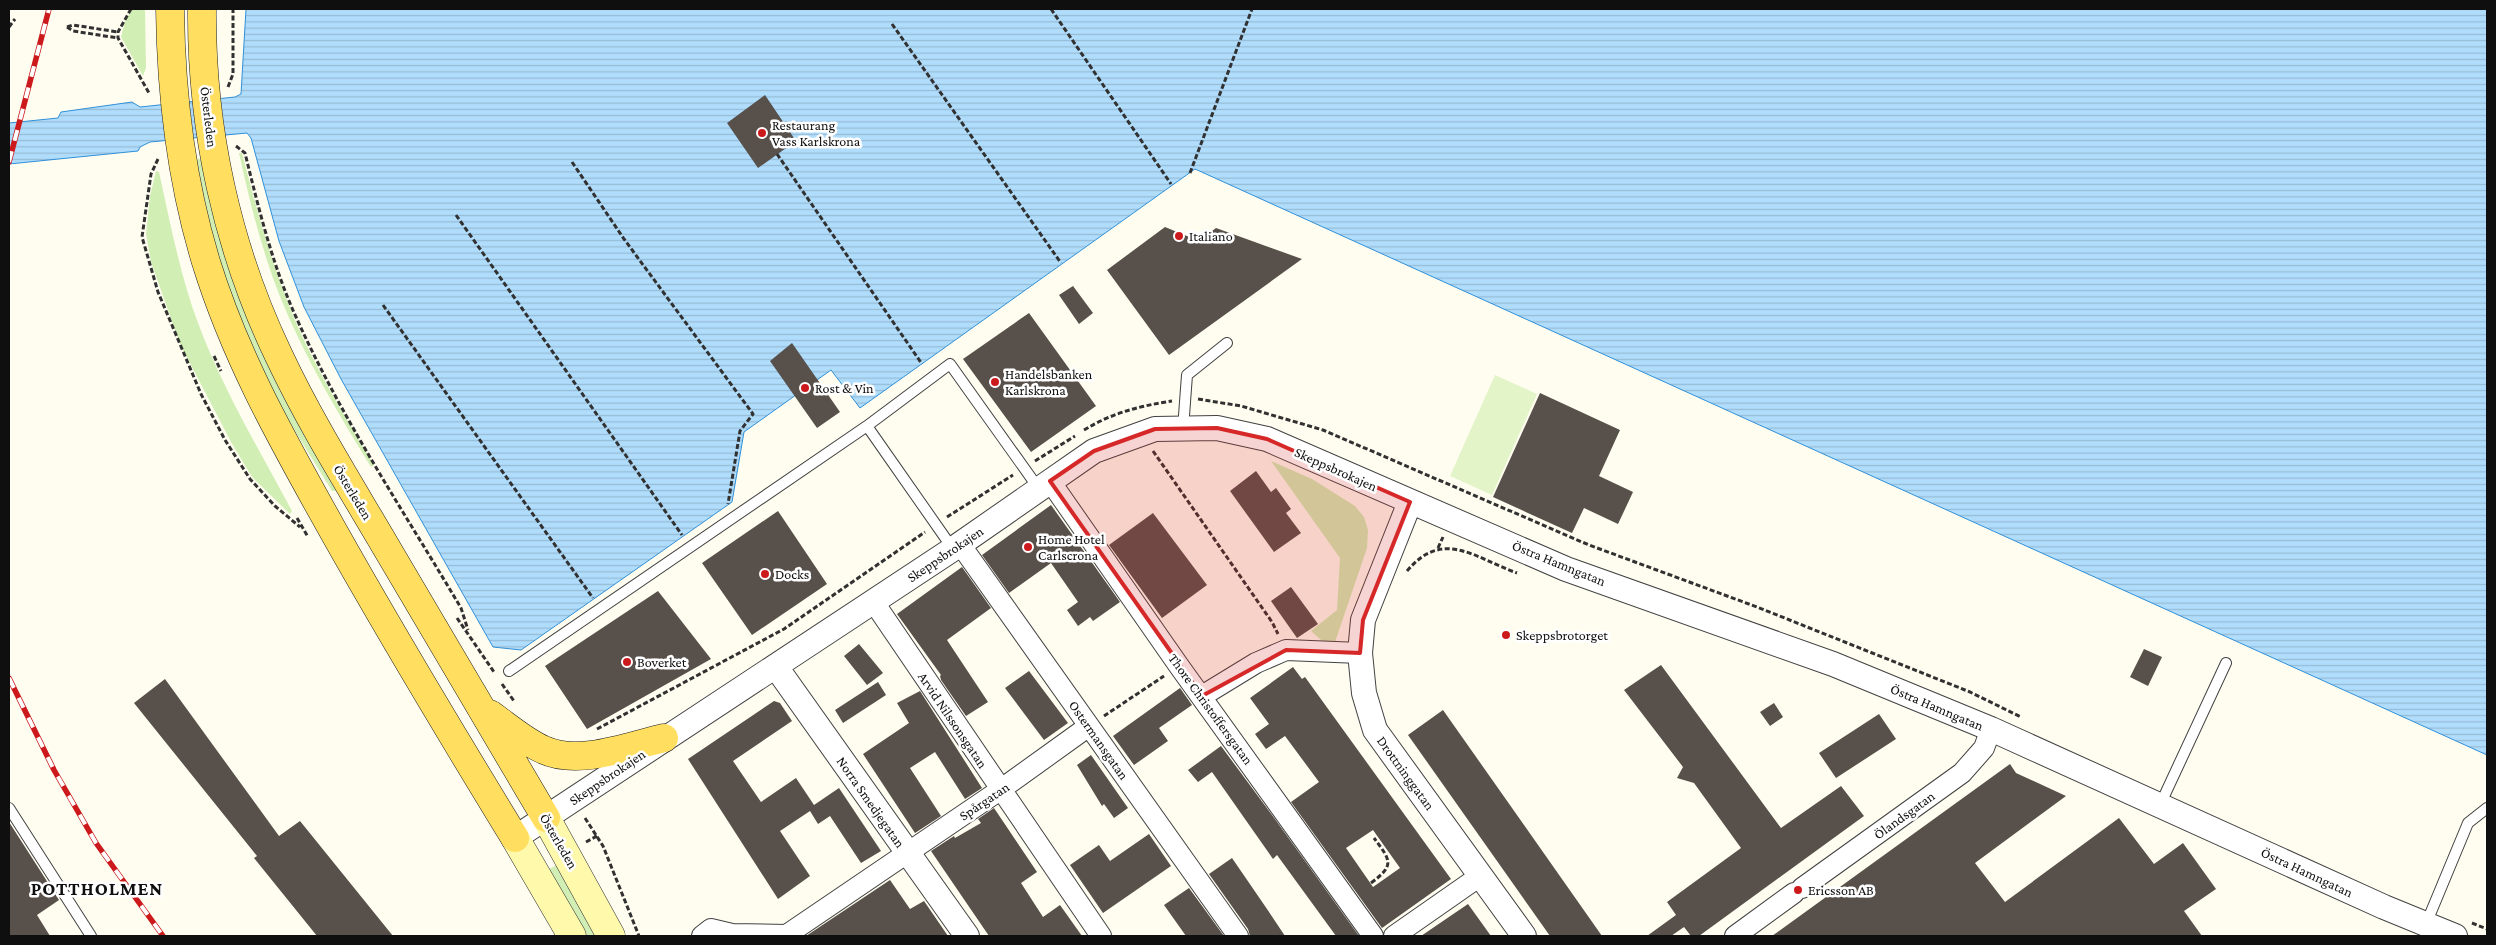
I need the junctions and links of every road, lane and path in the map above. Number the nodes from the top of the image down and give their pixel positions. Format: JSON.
{"nodes":[{"id":1,"x":131,"y":9,"type":"edge"},
{"id":2,"x":170,"y":9,"type":"edge"},
{"id":3,"x":202,"y":9,"type":"edge"},
{"id":4,"x":233,"y":9,"type":"edge"},
{"id":5,"x":1051,"y":9,"type":"edge"},
{"id":6,"x":1252,"y":9,"type":"edge"},
{"id":7,"x":15,"y":20,"type":"dead end"},
{"id":8,"x":892,"y":24,"type":"dead end"},
{"id":9,"x":9,"y":27,"type":"edge"},
{"id":10,"x":118,"y":32,"type":"junction"},
{"id":11,"x":118,"y":38,"type":"junction"},
{"id":12,"x":216,"y":88,"type":"junction"},
{"id":13,"x":161,"y":92,"type":"junction"},
{"id":14,"x":225,"y":152,"type":"junction"},
{"id":15,"x":777,"y":154,"type":"dead end"},
{"id":16,"x":170,"y":156,"type":"junction"},
{"id":17,"x":572,"y":162,"type":"dead end"},
{"id":18,"x":1190,"y":173,"type":"dead end"},
{"id":19,"x":1171,"y":184,"type":"dead end"},
{"id":20,"x":456,"y":215,"type":"dead end"},
{"id":21,"x":1061,"y":263,"type":"dead end"},
{"id":22,"x":383,"y":305,"type":"dead end"},
{"id":23,"x":1227,"y":343,"type":"dead end"},
{"id":24,"x":922,"y":364,"type":"dead end"},
{"id":25,"x":1186,"y":399,"type":"junction"},
{"id":26,"x":868,"y":426,"type":"junction"},
{"id":27,"x":1183,"y":429,"type":"junction"},
{"id":28,"x":1141,"y":434,"type":"junction"},
{"id":29,"x":1024,"y":468,"type":"junction"},
{"id":30,"x":1045,"y":485,"type":"junction"},
{"id":31,"x":1410,"y":502,"type":"junction"},
{"id":32,"x":728,"y":504,"type":"dead end"},
{"id":33,"x":936,"y":525,"type":"junction"},
{"id":34,"x":303,"y":529,"type":"dead end"},
{"id":35,"x":682,"y":535,"type":"dead end"},
{"id":36,"x":956,"y":546,"type":"junction"},
{"id":37,"x":1406,"y":573,"type":"dead end"},
{"id":38,"x":1526,"y":576,"type":"dead end"},
{"id":39,"x":593,"y":599,"type":"dead end"},
{"id":40,"x":873,"y":601,"type":"junction"},
{"id":41,"x":452,"y":612,"type":"dead end"},
{"id":42,"x":469,"y":634,"type":"junction"},
{"id":43,"x":1286,"y":650,"type":"junction"},
{"id":44,"x":1360,"y":653,"type":"junction"},
{"id":45,"x":2226,"y":663,"type":"dead end"},
{"id":46,"x":1179,"y":666,"type":"junction"},
{"id":47,"x":776,"y":667,"type":"junction"},
{"id":48,"x":509,"y":671,"type":"dead end"},
{"id":49,"x":496,"y":675,"type":"dead end"},
{"id":50,"x":501,"y":683,"type":"dead end"},
{"id":51,"x":1202,"y":696,"type":"junction"},
{"id":52,"x":516,"y":705,"type":"dead end"},
{"id":53,"x":481,"y":708,"type":"junction"},
{"id":54,"x":2022,"y":718,"type":"dead end"},
{"id":55,"x":1089,"y":726,"type":"junction"},
{"id":56,"x":1992,"y":730,"type":"junction"},
{"id":57,"x":593,"y":732,"type":"dead end"},
{"id":58,"x":664,"y":738,"type":"junction"},
{"id":59,"x":1000,"y":790,"type":"junction"},
{"id":60,"x":573,"y":800,"type":"junction"},
{"id":61,"x":2160,"y":806,"type":"junction"},
{"id":62,"x":9,"y":808,"type":"edge"},
{"id":63,"x":2487,"y":808,"type":"edge"},
{"id":64,"x":546,"y":818,"type":"junction"},
{"id":65,"x":515,"y":838,"type":"junction"},
{"id":66,"x":1374,"y":838,"type":"dead end"},
{"id":67,"x":907,"y":852,"type":"junction"},
{"id":68,"x":1480,"y":876,"type":"junction"},
{"id":69,"x":1371,"y":883,"type":"dead end"},
{"id":70,"x":2426,"y":925,"type":"junction"},
{"id":71,"x":787,"y":935,"type":"edge"},
{"id":72,"x":91,"y":936,"type":"edge"},
{"id":73,"x":572,"y":936,"type":"edge"},
{"id":74,"x":611,"y":936,"type":"edge"},
{"id":75,"x":639,"y":936,"type":"edge"},
{"id":76,"x":702,"y":936,"type":"edge"},
{"id":77,"x":967,"y":936,"type":"edge"},
{"id":78,"x":1101,"y":936,"type":"edge"},
{"id":79,"x":1238,"y":936,"type":"edge"},
{"id":80,"x":1374,"y":936,"type":"edge"},
{"id":81,"x":1394,"y":936,"type":"edge"},
{"id":82,"x":1524,"y":936,"type":"edge"},
{"id":83,"x":1734,"y":936,"type":"edge"},
{"id":84,"x":2455,"y":936,"type":"edge"}],
"edges":[{"from":1,"to":10,"type":"path"},
{"from":2,"to":13,"type":"main road"},
{"from":3,"to":12,"type":"main road","name":"Österleden"},
{"from":4,"to":12,"type":"path"},
{"from":5,"to":19,"type":"path"},
{"from":6,"to":18,"type":"path"},
{"from":7,"to":9,"type":"path"},
{"from":8,"to":21,"type":"path"},
{"from":10,"to":11,"type":"path"},
{"from":10,"to":11,"type":"path"},
{"from":11,"to":13,"type":"path"},
{"from":12,"to":14,"type":"main road","name":"Österleden"},
{"from":13,"to":16,"type":"main road"},
{"from":14,"to":42,"type":"path"},
{"from":14,"to":53,"type":"main road","name":"Österleden"},
{"from":15,"to":24,"type":"path"},
{"from":16,"to":34,"type":"path"},
{"from":16,"to":65,"type":"main road"},
{"from":17,"to":32,"type":"path"},
{"from":20,"to":35,"type":"path"},
{"from":22,"to":39,"type":"path"},
{"from":23,"to":25,"type":"lane"},
{"from":25,"to":27,"type":"lane"},
{"from":25,"to":29,"type":"path"},
{"from":25,"to":54,"type":"path"},
{"from":26,"to":29,"type":"lane"},
{"from":26,"to":33,"type":"lane"},
{"from":26,"to":48,"type":"lane"},
{"from":27,"to":28,"type":"street","name":"Skeppsbrokajen"},
{"from":27,"to":31,"type":"street","name":"Skeppsbrokajen"},
{"from":28,"to":30,"type":"street","name":"Skeppsbrokajen"},
{"from":28,"to":43,"type":"path"},
{"from":29,"to":30,"type":"lane"},
{"from":29,"to":33,"type":"path"},
{"from":30,"to":36,"type":"street","name":"Skeppsbrokajen"},
{"from":30,"to":46,"type":"street","name":"Thore Christoffersgatan"},
{"from":31,"to":44,"type":"street","name":"Drottninggatan"},
{"from":31,"to":56,"type":"street","name":"Östra Hamngatan"},
{"from":33,"to":36,"type":"lane"},
{"from":33,"to":57,"type":"path"},
{"from":36,"to":40,"type":"street","name":"Skeppsbrokajen"},
{"from":36,"to":55,"type":"street","name":"Ostermansgatan"},
{"from":37,"to":38,"type":"path"},
{"from":40,"to":47,"type":"street","name":"Skeppsbrokajen"},
{"from":40,"to":59,"type":"street","name":"Arvid Nilssonsgatan"},
{"from":41,"to":42,"type":"path"},
{"from":42,"to":49,"type":"path"},
{"from":43,"to":44,"type":"street"},
{"from":43,"to":51,"type":"street"},
{"from":44,"to":68,"type":"street","name":"Drottninggatan"},
{"from":45,"to":61,"type":"lane"},
{"from":46,"to":51,"type":"street","name":"Thore Christoffersgatan"},
{"from":46,"to":55,"type":"path"},
{"from":47,"to":58,"type":"street","name":"Skeppsbrokajen"},
{"from":47,"to":67,"type":"street","name":"Norra Smedjegatan"},
{"from":50,"to":52,"type":"path"},
{"from":51,"to":80,"type":"street","name":"Thore Christoffersgatan"},
{"from":53,"to":58,"type":"main road"},
{"from":53,"to":64,"type":"main road","name":"Österleden"},
{"from":55,"to":59,"type":"street","name":"Spårgatan"},
{"from":55,"to":79,"type":"street","name":"Ostermansgatan"},
{"from":56,"to":61,"type":"street","name":"Östra Hamngatan"},
{"from":56,"to":83,"type":"street","name":"Ölandsgatan"},
{"from":58,"to":60,"type":"street","name":"Skeppsbrokajen"},
{"from":59,"to":67,"type":"street","name":"Spårgatan"},
{"from":59,"to":78,"type":"street","name":"Arvid Nilssonsgatan"},
{"from":60,"to":64,"type":"street","name":"Skeppsbrokajen"},
{"from":60,"to":75,"type":"path"},
{"from":61,"to":70,"type":"street","name":"Östra Hamngatan"},
{"from":62,"to":72,"type":"lane"},
{"from":63,"to":70,"type":"lane"},
{"from":64,"to":65,"type":"street","name":"Skeppsbrokajen"},
{"from":64,"to":74,"type":"main road","name":"Österleden"},
{"from":65,"to":73,"type":"main road"},
{"from":66,"to":69,"type":"path"},
{"from":67,"to":71,"type":"street","name":"Spårgatan"},
{"from":67,"to":77,"type":"street","name":"Norra Smedjegatan"},
{"from":68,"to":81,"type":"street"},
{"from":68,"to":82,"type":"street","name":"Drottninggatan"},
{"from":70,"to":84,"type":"street","name":"Östra Hamngatan"},
{"from":71,"to":76,"type":"street","name":"Spårgatan"}]}
